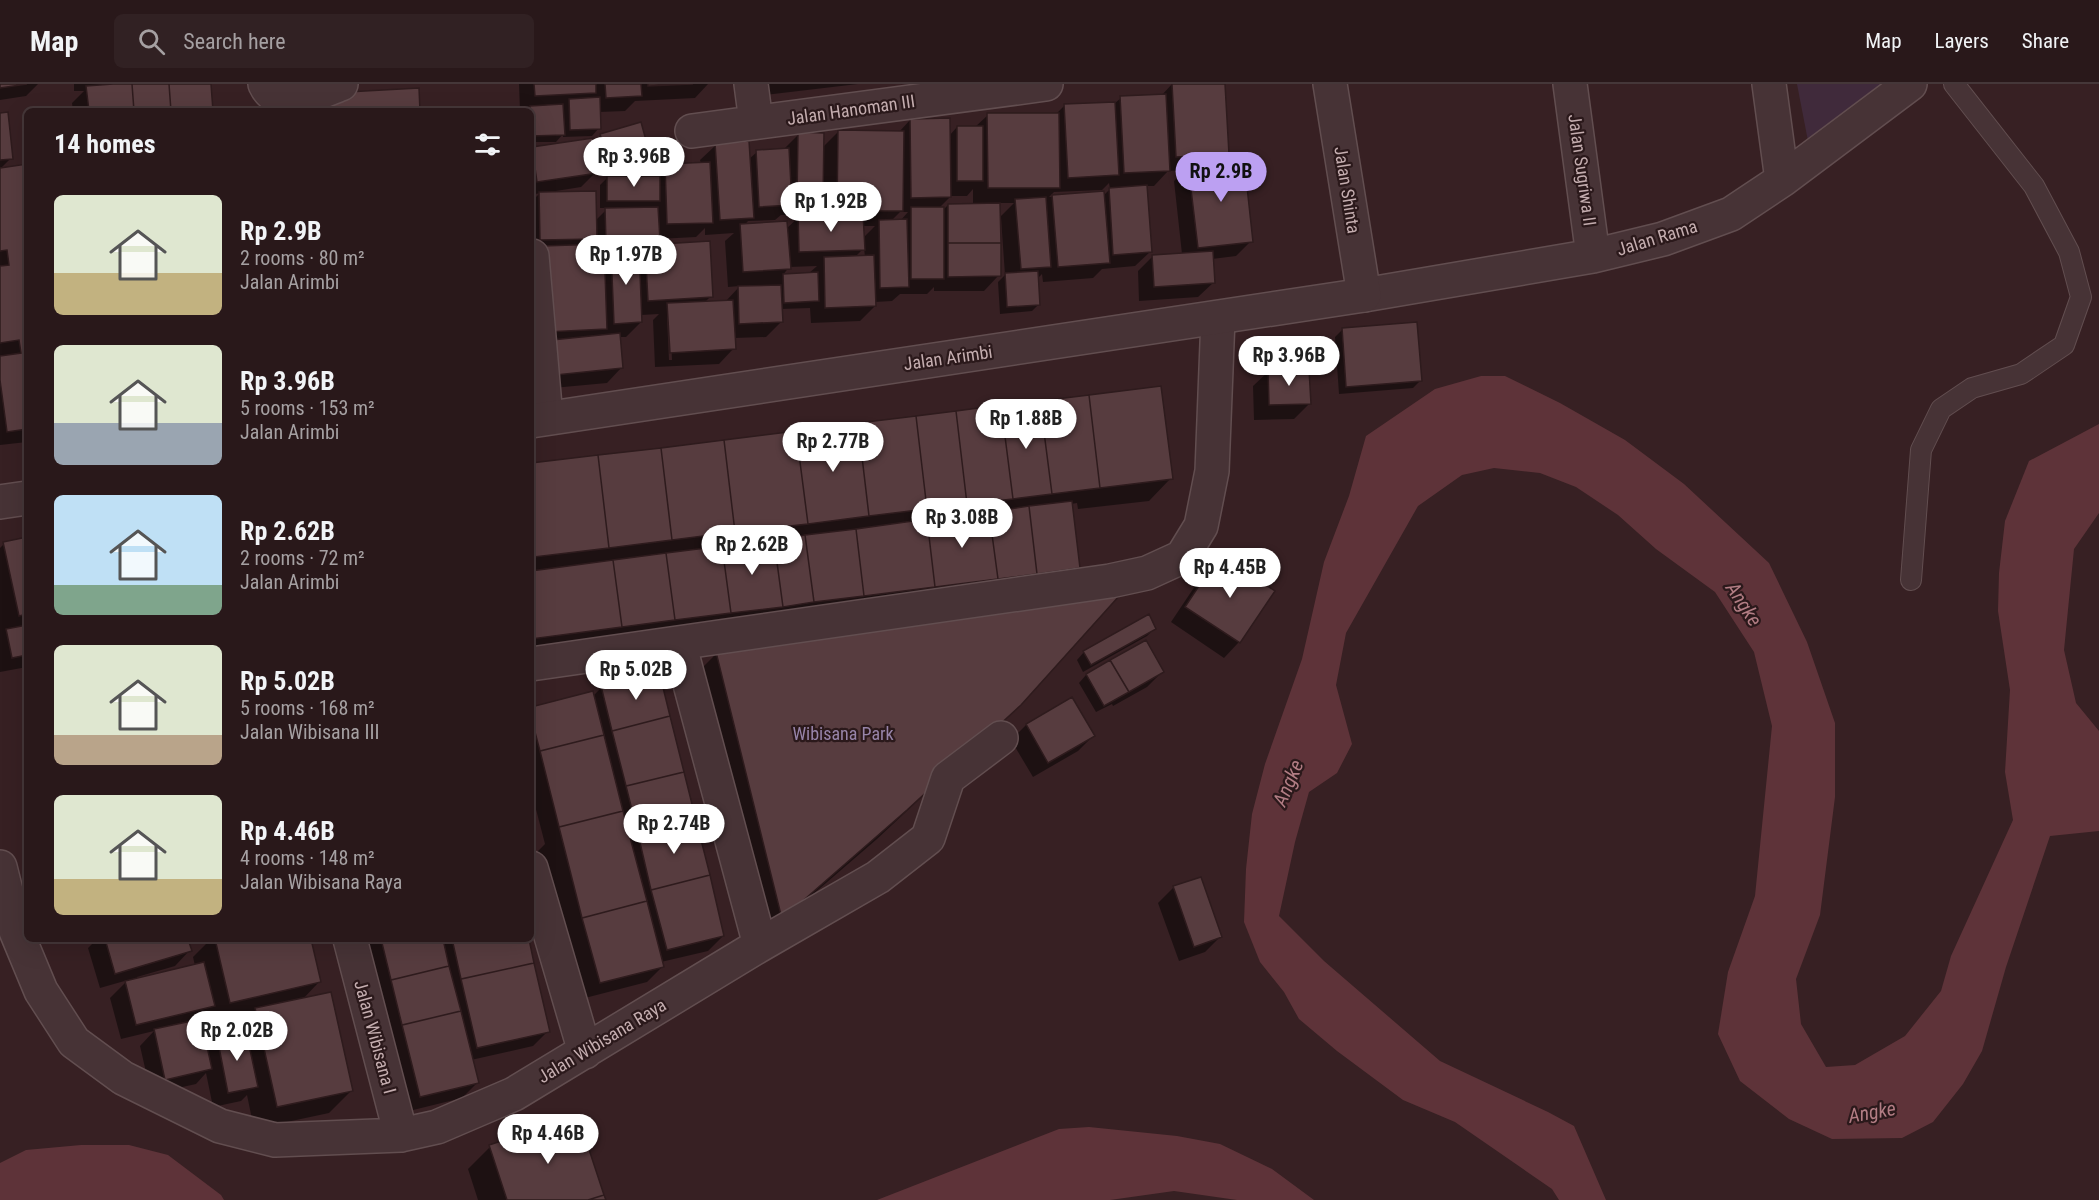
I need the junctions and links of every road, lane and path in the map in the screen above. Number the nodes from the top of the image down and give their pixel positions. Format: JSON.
{"nodes":[{"id":1,"x":265,"y":84,"type":"edge"},
{"id":2,"x":341,"y":84,"type":"edge"},
{"id":3,"x":751,"y":84,"type":"edge"},
{"id":4,"x":1046,"y":84,"type":"edge"},
{"id":5,"x":1330,"y":84,"type":"edge"},
{"id":6,"x":1570,"y":84,"type":"edge"},
{"id":7,"x":1769,"y":84,"type":"edge"},
{"id":8,"x":1910,"y":84,"type":"edge"},
{"id":9,"x":1954,"y":84,"type":"edge"},
{"id":10,"x":756,"y":122,"type":"junction"},
{"id":11,"x":692,"y":131,"type":"dead end"},
{"id":12,"x":1782,"y":180,"type":"junction"},
{"id":13,"x":1593,"y":256,"type":"junction"},
{"id":14,"x":1364,"y":295,"type":"junction"},
{"id":15,"x":534,"y":311,"type":"edge"},
{"id":16,"x":1218,"y":318,"type":"junction"},
{"id":17,"x":538,"y":420,"type":"edge"},
{"id":18,"x":24,"y":498,"type":"edge"},
{"id":19,"x":0,"y":502,"type":"edge"},
{"id":20,"x":1911,"y":580,"type":"dead end"},
{"id":21,"x":679,"y":643,"type":"junction"},
{"id":22,"x":534,"y":664,"type":"edge"},
{"id":23,"x":1001,"y":738,"type":"dead end"},
{"id":24,"x":0,"y":867,"type":"edge"},
{"id":25,"x":534,"y":878,"type":"edge"},
{"id":26,"x":351,"y":942,"type":"edge"},
{"id":27,"x":760,"y":945,"type":"junction"},
{"id":28,"x":585,"y":1052,"type":"junction"},
{"id":29,"x":401,"y":1135,"type":"junction"}],
"edges":[{"from":1,"to":2,"type":"street"},
{"from":3,"to":10,"type":"street"},
{"from":4,"to":10,"type":"street","name":"Jalan Hanoman III"},
{"from":5,"to":14,"type":"street","name":"Jalan Shinta"},
{"from":6,"to":13,"type":"street","name":"Jalan Sugriwa II"},
{"from":7,"to":12,"type":"street"},
{"from":8,"to":12,"type":"street","name":"Jalan Rama"},
{"from":9,"to":20,"type":"lane"},
{"from":10,"to":11,"type":"street","name":"Jalan Hanoman III"},
{"from":12,"to":13,"type":"street","name":"Jalan Rama"},
{"from":13,"to":14,"type":"street","name":"Jalan Rama"},
{"from":14,"to":16,"type":"street","name":"Jalan Arimbi"},
{"from":15,"to":17,"type":"street"},
{"from":16,"to":17,"type":"street","name":"Jalan Arimbi"},
{"from":16,"to":21,"type":"street"},
{"from":18,"to":19,"type":"street"},
{"from":21,"to":22,"type":"street"},
{"from":21,"to":27,"type":"street"},
{"from":23,"to":27,"type":"street","name":"Jalan Wibisana Raya"},
{"from":24,"to":29,"type":"street","name":"Jalan Wibisana Raya"},
{"from":25,"to":28,"type":"street"},
{"from":26,"to":29,"type":"street","name":"Jalan Wibisana I"},
{"from":27,"to":28,"type":"street","name":"Jalan Wibisana Raya"},
{"from":28,"to":29,"type":"street","name":"Jalan Wibisana Raya"}]}
